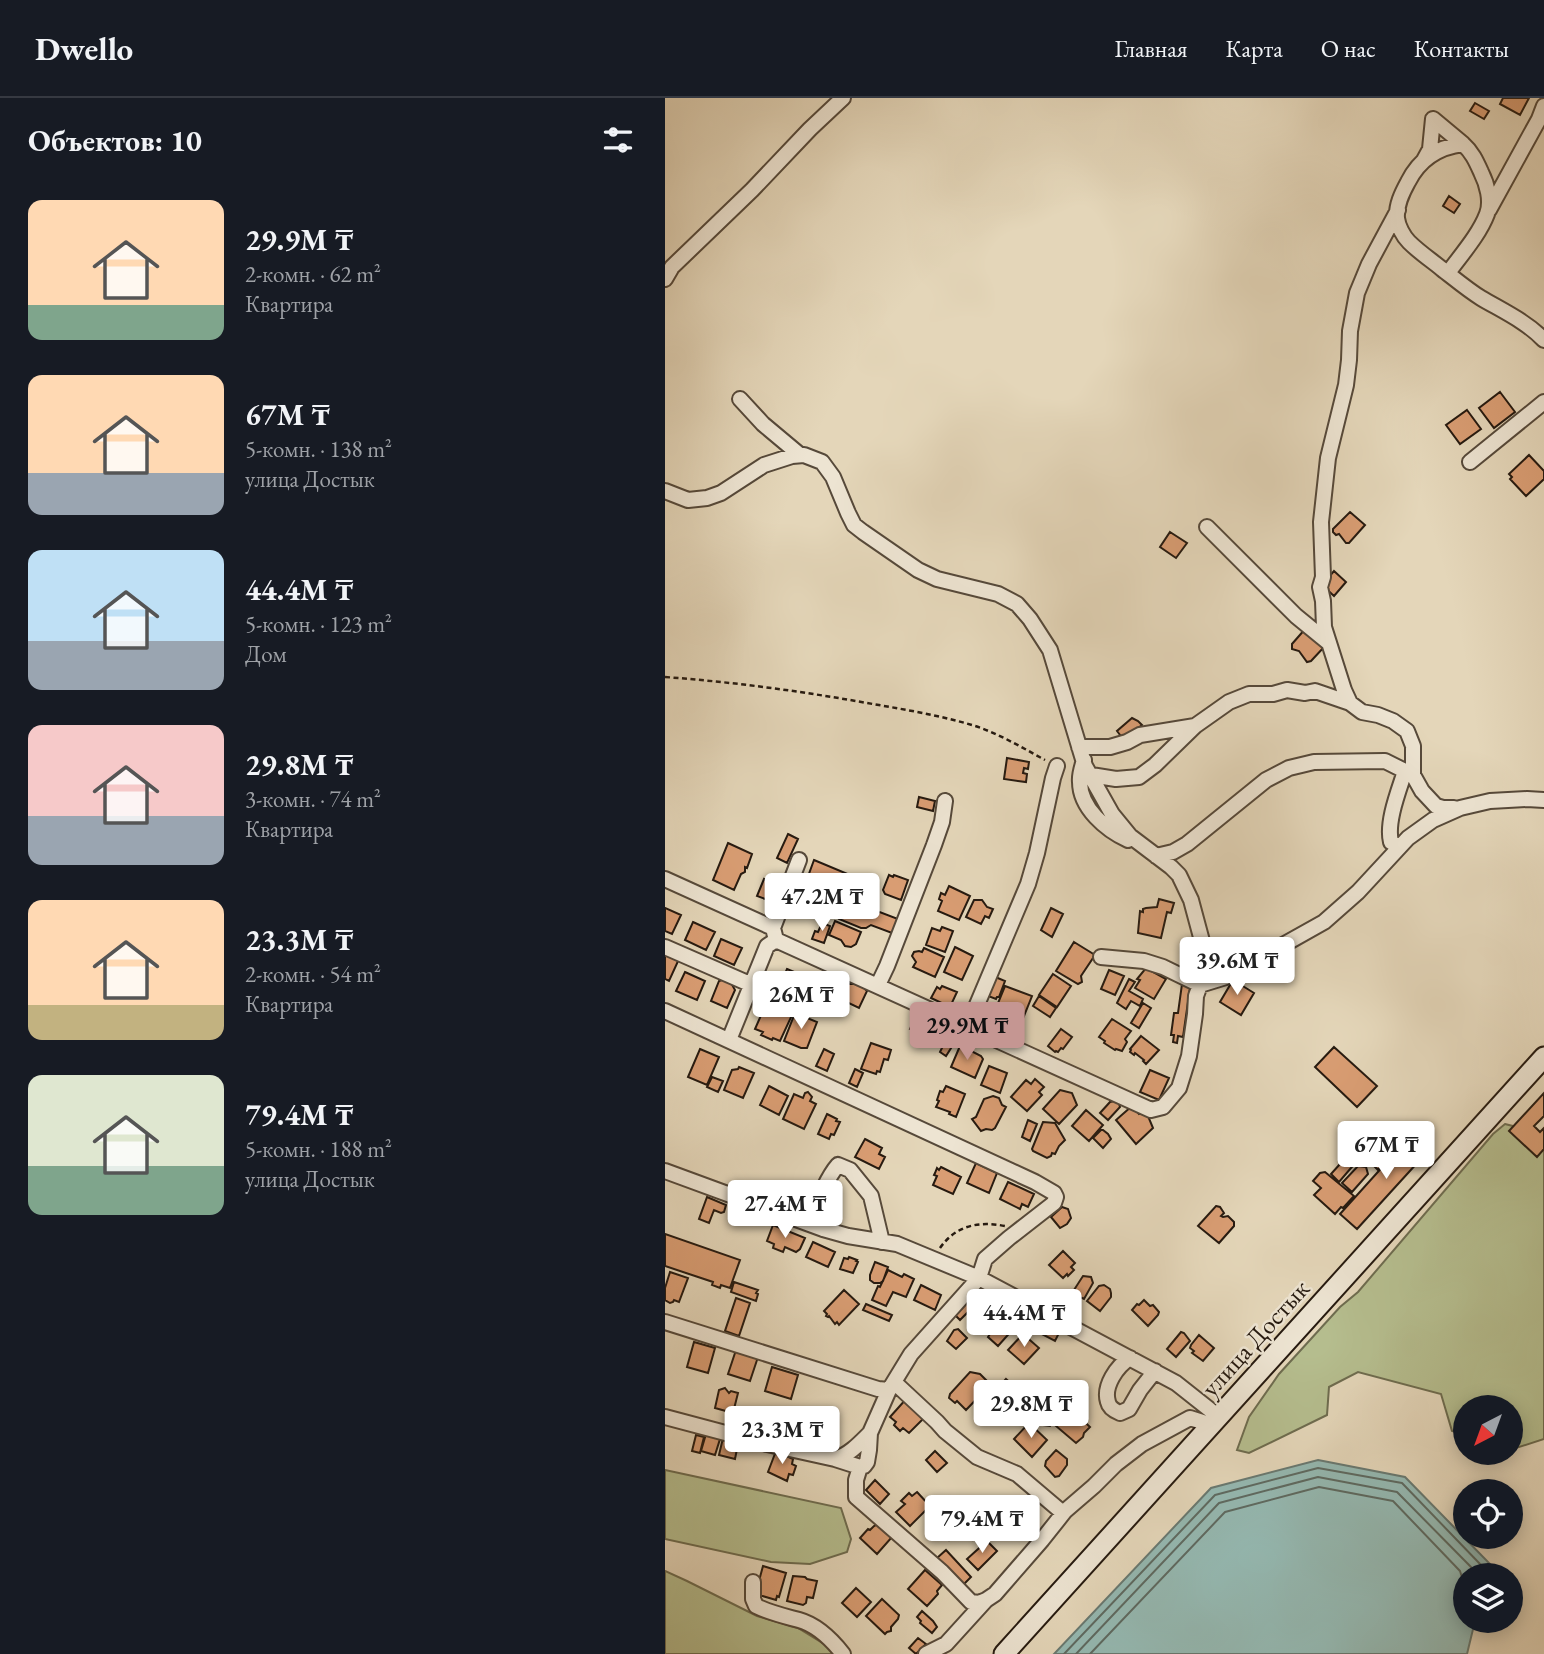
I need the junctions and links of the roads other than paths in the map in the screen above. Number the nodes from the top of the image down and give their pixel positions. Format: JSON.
{"nodes":[{"id":1,"x":843,"y":98,"type":"edge"},
{"id":2,"x":1544,"y":107,"type":"edge"},
{"id":3,"x":1463,"y":144,"type":"junction"},
{"id":4,"x":1424,"y":160,"type":"junction"},
{"id":5,"x":1398,"y":210,"type":"junction"},
{"id":6,"x":1488,"y":213,"type":"junction"},
{"id":7,"x":1448,"y":274,"type":"junction"},
{"id":8,"x":665,"y":279,"type":"edge"},
{"id":9,"x":1544,"y":340,"type":"edge"},
{"id":10,"x":740,"y":399,"type":"dead end"},
{"id":11,"x":1544,"y":401,"type":"edge"},
{"id":12,"x":800,"y":455,"type":"junction"},
{"id":13,"x":1470,"y":462,"type":"dead end"},
{"id":14,"x":665,"y":491,"type":"edge"},
{"id":15,"x":1207,"y":527,"type":"dead end"},
{"id":16,"x":1329,"y":643,"type":"junction"},
{"id":17,"x":1350,"y":703,"type":"junction"},
{"id":18,"x":1195,"y":726,"type":"junction"},
{"id":19,"x":1081,"y":753,"type":"junction"},
{"id":20,"x":1057,"y":766,"type":"road end"},
{"id":21,"x":1409,"y":773,"type":"junction"},
{"id":22,"x":1090,"y":775,"type":"junction"},
{"id":23,"x":1544,"y":800,"type":"edge"},
{"id":24,"x":946,"y":801,"type":"dead end"},
{"id":25,"x":1460,"y":808,"type":"junction"},
{"id":26,"x":1401,"y":846,"type":"junction"},
{"id":27,"x":1151,"y":852,"type":"junction"},
{"id":28,"x":799,"y":860,"type":"dead end"},
{"id":29,"x":665,"y":879,"type":"edge"},
{"id":30,"x":775,"y":934,"type":"junction"},
{"id":31,"x":665,"y":947,"type":"edge"},
{"id":32,"x":1263,"y":956,"type":"junction"},
{"id":33,"x":1101,"y":957,"type":"dead end"},
{"id":34,"x":1224,"y":966,"type":"junction"},
{"id":35,"x":1216,"y":979,"type":"junction"},
{"id":36,"x":752,"y":985,"type":"junction"},
{"id":37,"x":878,"y":985,"type":"junction"},
{"id":38,"x":1200,"y":985,"type":"junction"},
{"id":39,"x":665,"y":1011,"type":"edge"},
{"id":40,"x":968,"y":1026,"type":"junction"},
{"id":41,"x":729,"y":1040,"type":"junction"},
{"id":42,"x":1544,"y":1057,"type":"edge"},
{"id":43,"x":665,"y":1171,"type":"edge"},
{"id":44,"x":823,"y":1229,"type":"junction"},
{"id":45,"x":882,"y":1242,"type":"junction"},
{"id":46,"x":979,"y":1278,"type":"junction"},
{"id":47,"x":665,"y":1322,"type":"edge"},
{"id":48,"x":1130,"y":1358,"type":"junction"},
{"id":49,"x":1155,"y":1371,"type":"junction"},
{"id":50,"x":891,"y":1386,"type":"junction"},
{"id":51,"x":1212,"y":1416,"type":"junction"},
{"id":52,"x":665,"y":1417,"type":"edge"},
{"id":53,"x":870,"y":1433,"type":"junction"},
{"id":54,"x":835,"y":1459,"type":"junction"},
{"id":55,"x":860,"y":1467,"type":"junction"},
{"id":56,"x":1063,"y":1513,"type":"junction"},
{"id":57,"x":753,"y":1582,"type":"dead end"},
{"id":58,"x":986,"y":1600,"type":"junction"},
{"id":59,"x":843,"y":1654,"type":"edge"},
{"id":60,"x":926,"y":1654,"type":"edge"},
{"id":61,"x":1004,"y":1654,"type":"edge"}],
"edges":[{"from":1,"to":8,"type":"street"},
{"from":2,"to":6,"type":"street"},
{"from":3,"to":4,"type":"street"},
{"from":3,"to":4,"type":"street"},
{"from":3,"to":6,"type":"street"},
{"from":4,"to":5,"type":"street"},
{"from":5,"to":7,"type":"street"},
{"from":5,"to":16,"type":"street"},
{"from":6,"to":7,"type":"street"},
{"from":7,"to":9,"type":"street"},
{"from":10,"to":12,"type":"street"},
{"from":11,"to":13,"type":"street"},
{"from":12,"to":14,"type":"street"},
{"from":12,"to":19,"type":"street"},
{"from":15,"to":16,"type":"street"},
{"from":16,"to":17,"type":"street"},
{"from":17,"to":18,"type":"street"},
{"from":17,"to":21,"type":"street"},
{"from":18,"to":19,"type":"street"},
{"from":18,"to":22,"type":"street"},
{"from":19,"to":22,"type":"street"},
{"from":19,"to":27,"type":"street"},
{"from":20,"to":40,"type":"street"},
{"from":21,"to":25,"type":"street"},
{"from":21,"to":26,"type":"street"},
{"from":21,"to":27,"type":"street"},
{"from":22,"to":27,"type":"street"},
{"from":23,"to":25,"type":"street"},
{"from":24,"to":37,"type":"street"},
{"from":25,"to":26,"type":"street"},
{"from":26,"to":32,"type":"street"},
{"from":27,"to":34,"type":"street"},
{"from":28,"to":30,"type":"street"},
{"from":29,"to":30,"type":"street"},
{"from":30,"to":36,"type":"street"},
{"from":30,"to":37,"type":"street"},
{"from":31,"to":36,"type":"street"},
{"from":32,"to":34,"type":"street"},
{"from":32,"to":35,"type":"street"},
{"from":33,"to":38,"type":"street"},
{"from":34,"to":35,"type":"street"},
{"from":35,"to":38,"type":"street"},
{"from":36,"to":41,"type":"street"},
{"from":37,"to":40,"type":"street"},
{"from":38,"to":40,"type":"street"},
{"from":39,"to":41,"type":"street"},
{"from":41,"to":46,"type":"street"},
{"from":42,"to":51,"type":"main road","name":"улица Достык"},
{"from":43,"to":44,"type":"street"},
{"from":44,"to":45,"type":"street"},
{"from":44,"to":45,"type":"street"},
{"from":45,"to":46,"type":"street"},
{"from":46,"to":48,"type":"street"},
{"from":46,"to":50,"type":"street"},
{"from":47,"to":50,"type":"street"},
{"from":48,"to":49,"type":"street"},
{"from":48,"to":49,"type":"street"},
{"from":49,"to":51,"type":"street"},
{"from":50,"to":53,"type":"street"},
{"from":50,"to":56,"type":"street"},
{"from":51,"to":56,"type":"street"},
{"from":51,"to":61,"type":"main road","name":"улица Достык"},
{"from":52,"to":54,"type":"street"},
{"from":53,"to":54,"type":"street"},
{"from":53,"to":55,"type":"street"},
{"from":54,"to":55,"type":"street"},
{"from":55,"to":58,"type":"street"},
{"from":56,"to":58,"type":"street"},
{"from":57,"to":59,"type":"street"},
{"from":58,"to":60,"type":"street"}]}
